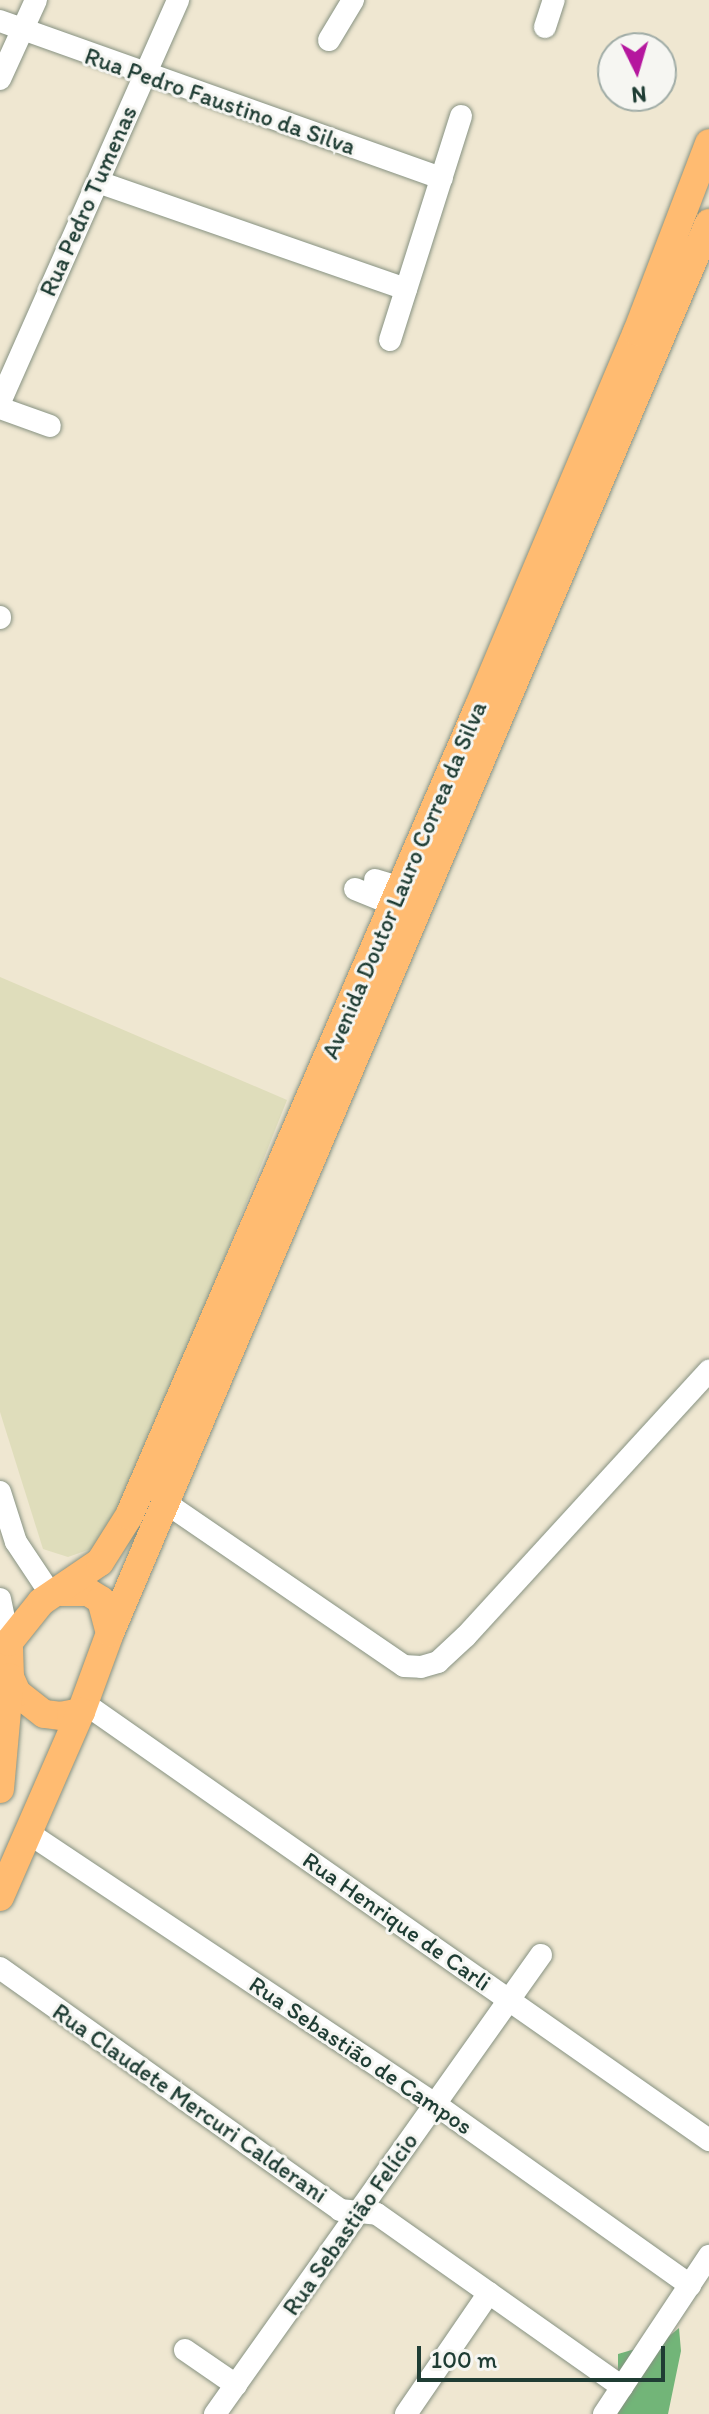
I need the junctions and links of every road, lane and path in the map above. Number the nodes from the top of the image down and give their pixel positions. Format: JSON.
{"nodes":[{"id":1,"x":36,"y":0,"type":"edge"},
{"id":2,"x":178,"y":0,"type":"edge"},
{"id":3,"x":353,"y":0,"type":"edge"},
{"id":4,"x":554,"y":0,"type":"edge"},
{"id":5,"x":10,"y":25,"type":"edge"},
{"id":6,"x":545,"y":27,"type":"dead end"},
{"id":7,"x":329,"y":40,"type":"dead end"},
{"id":8,"x":146,"y":76,"type":"junction"},
{"id":9,"x":0,"y":79,"type":"edge"},
{"id":10,"x":461,"y":116,"type":"dead end"},
{"id":11,"x":709,"y":143,"type":"edge"},
{"id":12,"x":442,"y":178,"type":"junction"},
{"id":13,"x":101,"y":183,"type":"junction"},
{"id":14,"x":709,"y":223,"type":"edge"},
{"id":15,"x":406,"y":289,"type":"junction"},
{"id":16,"x":390,"y":340,"type":"dead end"},
{"id":17,"x":0,"y":405,"type":"edge"},
{"id":18,"x":50,"y":426,"type":"dead end"},
{"id":19,"x":709,"y":1371,"type":"edge"},
{"id":20,"x":0,"y":1492,"type":"edge"},
{"id":21,"x":166,"y":1503,"type":"junction"},
{"id":22,"x":56,"y":1594,"type":"junction"},
{"id":23,"x":0,"y":1599,"type":"edge"},
{"id":24,"x":110,"y":1633,"type":"junction"},
{"id":25,"x":9,"y":1642,"type":"junction"},
{"id":26,"x":10,"y":1677,"type":"junction"},
{"id":27,"x":82,"y":1708,"type":"junction"},
{"id":28,"x":0,"y":1789,"type":"edge"},
{"id":29,"x":27,"y":1832,"type":"junction"},
{"id":30,"x":0,"y":1897,"type":"edge"},
{"id":31,"x":541,"y":1955,"type":"dead end"},
{"id":32,"x":0,"y":1968,"type":"edge"},
{"id":33,"x":510,"y":1999,"type":"junction"},
{"id":34,"x":435,"y":2104,"type":"junction"},
{"id":35,"x":709,"y":2140,"type":"edge"},
{"id":36,"x":358,"y":2212,"type":"junction"},
{"id":37,"x":709,"y":2256,"type":"edge"},
{"id":38,"x":690,"y":2285,"type":"junction"},
{"id":39,"x":489,"y":2293,"type":"junction"},
{"id":40,"x":185,"y":2350,"type":"dead end"},
{"id":41,"x":236,"y":2385,"type":"junction"},
{"id":42,"x":622,"y":2387,"type":"junction"},
{"id":43,"x":215,"y":2414,"type":"edge"},
{"id":44,"x":406,"y":2414,"type":"edge"},
{"id":45,"x":604,"y":2414,"type":"edge"}],
"edges":[{"from":1,"to":5,"type":"street"},
{"from":2,"to":8,"type":"street","name":"Rua Pedro Tumenas"},
{"from":3,"to":7,"type":"street"},
{"from":4,"to":6,"type":"street"},
{"from":5,"to":8,"type":"street","name":"Rua Pedro Faustino da Silva"},
{"from":5,"to":9,"type":"street"},
{"from":8,"to":12,"type":"street","name":"Rua Pedro Faustino da Silva"},
{"from":8,"to":13,"type":"street","name":"Rua Pedro Tumenas"},
{"from":10,"to":12,"type":"street"},
{"from":11,"to":22,"type":"main road","name":"Avenida Doutor Lauro Correa da Silva"},
{"from":12,"to":15,"type":"street"},
{"from":13,"to":15,"type":"street"},
{"from":13,"to":17,"type":"street","name":"Rua Pedro Tumenas"},
{"from":14,"to":21,"type":"main road"},
{"from":15,"to":16,"type":"street"},
{"from":17,"to":18,"type":"street"},
{"from":19,"to":21,"type":"street"},
{"from":20,"to":22,"type":"street"},
{"from":21,"to":24,"type":"main road"},
{"from":22,"to":24,"type":"main road"},
{"from":22,"to":25,"type":"main road"},
{"from":23,"to":25,"type":"street"},
{"from":24,"to":27,"type":"main road"},
{"from":25,"to":26,"type":"main road"},
{"from":26,"to":27,"type":"main road"},
{"from":26,"to":28,"type":"main road"},
{"from":27,"to":29,"type":"main road"},
{"from":27,"to":33,"type":"street","name":"Rua Henrique de Carli"},
{"from":29,"to":30,"type":"main road"},
{"from":29,"to":34,"type":"street","name":"Rua Sebastião de Campos"},
{"from":31,"to":33,"type":"street","name":"Rua Sebastião Felício"},
{"from":32,"to":36,"type":"street","name":"Rua Claudete Mercuri Calderani"},
{"from":33,"to":34,"type":"street","name":"Rua Sebastião Felício"},
{"from":33,"to":35,"type":"street","name":"Rua Henrique de Carli"},
{"from":34,"to":36,"type":"street","name":"Rua Sebastião Felício"},
{"from":34,"to":38,"type":"street","name":"Rua Sebastião de Campos"},
{"from":36,"to":39,"type":"street","name":"Rua Claudete Mercuri Calderani"},
{"from":36,"to":41,"type":"street","name":"Rua Sebastião Felício"},
{"from":37,"to":38,"type":"street"},
{"from":38,"to":42,"type":"street"},
{"from":39,"to":42,"type":"street","name":"Rua Claudete Mercuri Calderani"},
{"from":39,"to":44,"type":"street"},
{"from":40,"to":41,"type":"street"},
{"from":41,"to":43,"type":"street","name":"Rua Sebastião Felício"},
{"from":42,"to":45,"type":"street"}]}
